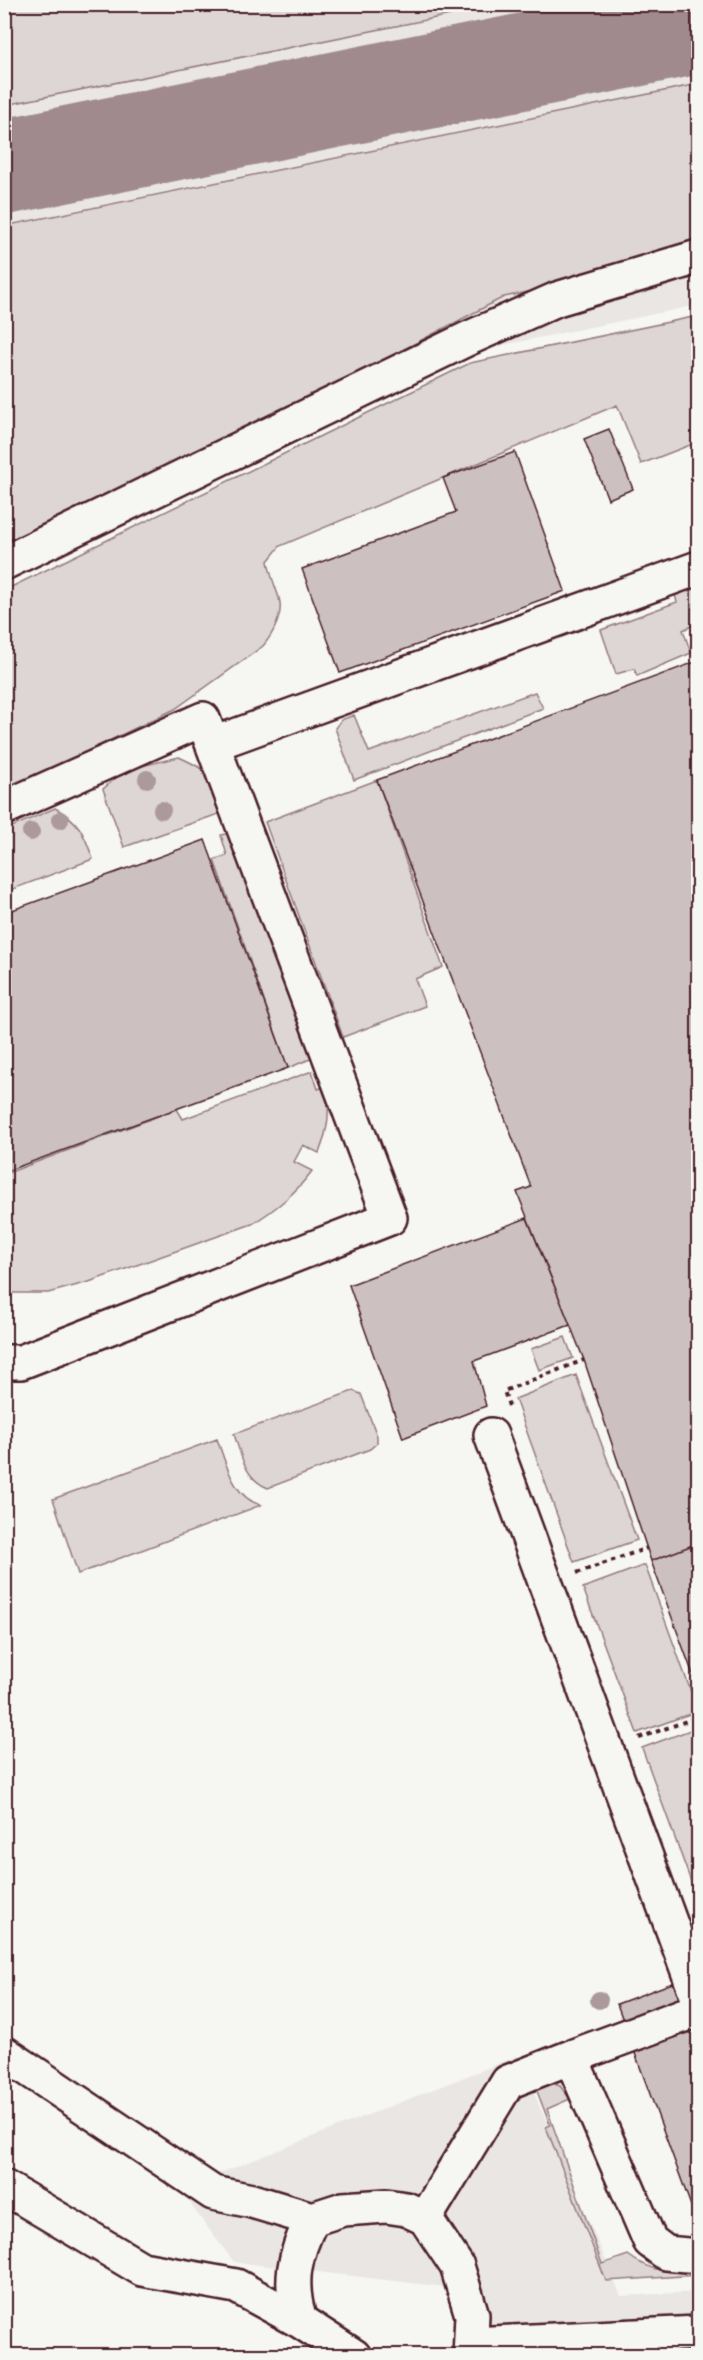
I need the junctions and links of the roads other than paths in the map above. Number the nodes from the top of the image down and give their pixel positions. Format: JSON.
{"nodes":[{"id":1,"x":699,"y":257,"type":"edge"},
{"id":2,"x":4,"y":563,"type":"edge"},
{"id":3,"x":699,"y":568,"type":"edge"},
{"id":4,"x":213,"y":744,"type":"junction"},
{"id":5,"x":4,"y":808,"type":"edge"},
{"id":6,"x":4,"y":1362,"type":"edge"},
{"id":7,"x":491,"y":1436,"type":"dead end"},
{"id":8,"x":699,"y":1998,"type":"edge"},
{"id":9,"x":699,"y":2010,"type":"edge"},
{"id":10,"x":4,"y":2053,"type":"edge"},
{"id":11,"x":570,"y":2057,"type":"junction"},
{"id":12,"x":4,"y":2187,"type":"edge"},
{"id":13,"x":424,"y":2218,"type":"junction"},
{"id":14,"x":312,"y":2219,"type":"junction"},
{"id":15,"x":699,"y":2256,"type":"edge"},
{"id":16,"x":300,"y":2321,"type":"junction"},
{"id":17,"x":699,"y":2333,"type":"edge"},
{"id":18,"x":470,"y":2350,"type":"edge"},
{"id":19,"x":354,"y":2355,"type":"edge"}],
"edges":[{"from":1,"to":2,"type":"street"},
{"from":3,"to":4,"type":"street"},
{"from":4,"to":5,"type":"street"},
{"from":4,"to":6,"type":"street"},
{"from":7,"to":8,"type":"street"},
{"from":9,"to":11,"type":"street"},
{"from":10,"to":14,"type":"street"},
{"from":11,"to":13,"type":"street"},
{"from":11,"to":15,"type":"street"},
{"from":12,"to":16,"type":"street"},
{"from":13,"to":14,"type":"street"},
{"from":13,"to":18,"type":"street"},
{"from":14,"to":16,"type":"street"},
{"from":16,"to":19,"type":"street"},
{"from":17,"to":18,"type":"street"}]}
